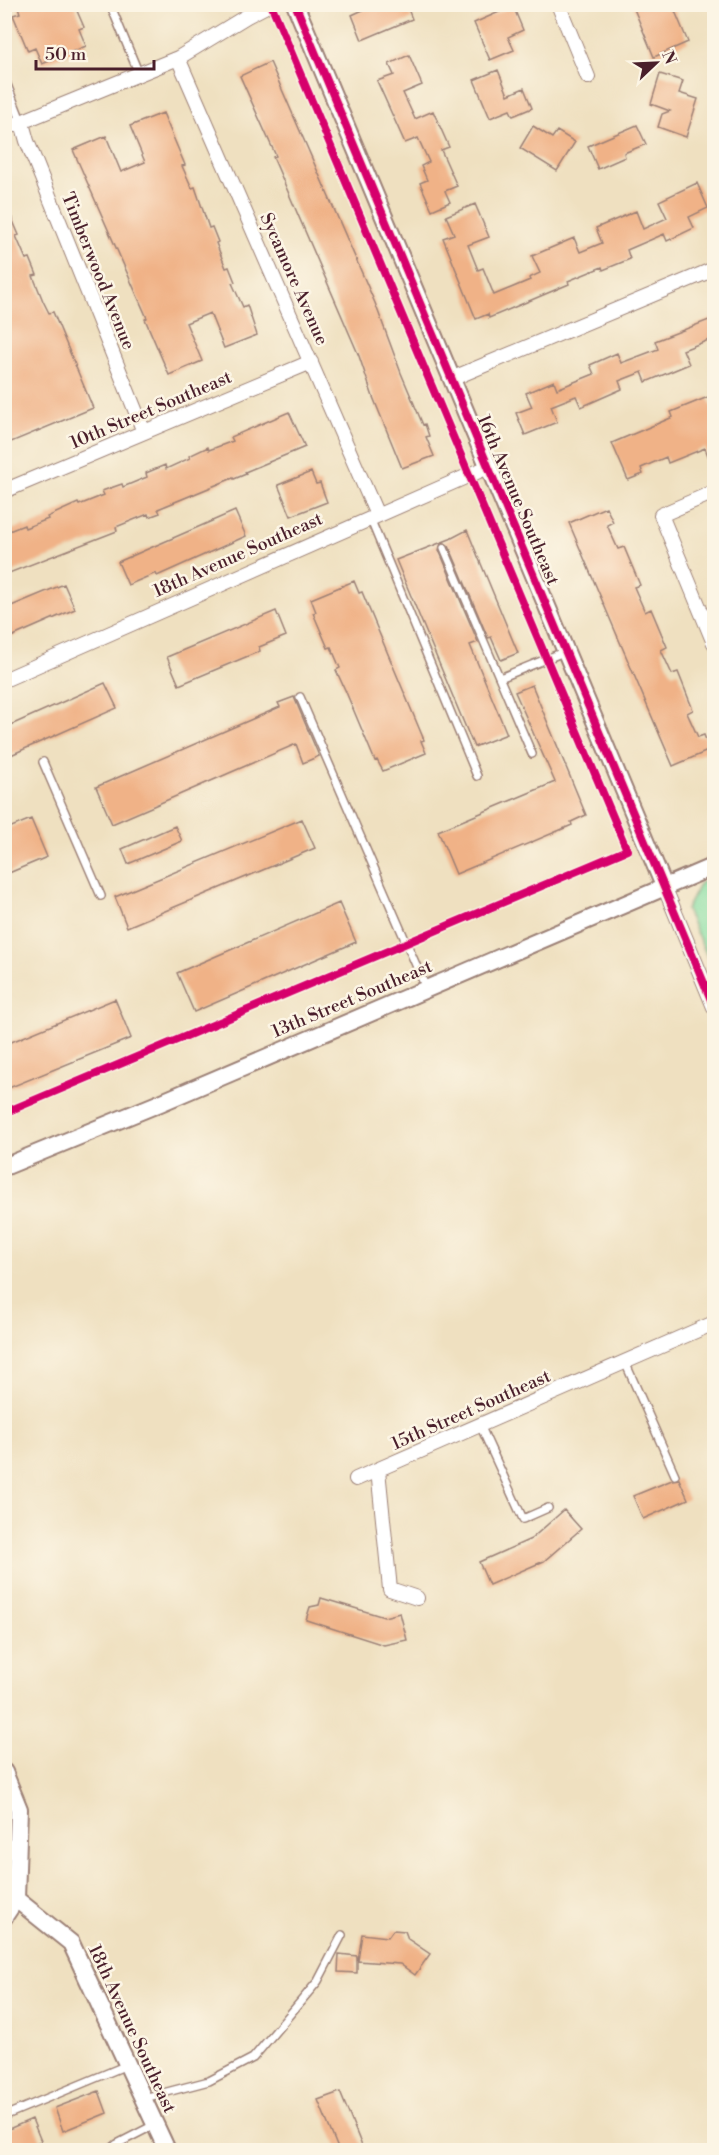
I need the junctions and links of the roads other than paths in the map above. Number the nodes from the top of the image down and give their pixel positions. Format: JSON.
{"nodes":[{"id":1,"x":110,"y":4,"type":"edge"},
{"id":2,"x":270,"y":4,"type":"edge"},
{"id":3,"x":295,"y":4,"type":"edge"},
{"id":4,"x":558,"y":4,"type":"edge"},
{"id":5,"x":178,"y":58,"type":"junction"},
{"id":6,"x":139,"y":74,"type":"junction"},
{"id":7,"x":4,"y":77,"type":"edge"},
{"id":8,"x":588,"y":77,"type":"dead end"},
{"id":9,"x":22,"y":123,"type":"junction"},
{"id":10,"x":4,"y":129,"type":"edge"},
{"id":11,"x":714,"y":269,"type":"edge"},
{"id":12,"x":311,"y":362,"type":"junction"},
{"id":13,"x":451,"y":379,"type":"junction"},
{"id":14,"x":144,"y":432,"type":"junction"},
{"id":15,"x":488,"y":467,"type":"junction"},
{"id":16,"x":4,"y":491,"type":"edge"},
{"id":17,"x":714,"y":492,"type":"edge"},
{"id":18,"x":374,"y":517,"type":"junction"},
{"id":19,"x":444,"y":548,"type":"dead end"},
{"id":20,"x":714,"y":643,"type":"edge"},
{"id":21,"x":566,"y":651,"type":"junction"},
{"id":22,"x":500,"y":678,"type":"junction"},
{"id":23,"x":4,"y":680,"type":"edge"},
{"id":24,"x":300,"y":697,"type":"dead end"},
{"id":25,"x":532,"y":754,"type":"dead end"},
{"id":26,"x":43,"y":762,"type":"dead end"},
{"id":27,"x":477,"y":776,"type":"dead end"},
{"id":28,"x":714,"y":866,"type":"edge"},
{"id":29,"x":664,"y":886,"type":"junction"},
{"id":30,"x":101,"y":896,"type":"dead end"},
{"id":31,"x":426,"y":988,"type":"junction"},
{"id":32,"x":714,"y":1006,"type":"edge"},
{"id":33,"x":4,"y":1167,"type":"edge"},
{"id":34,"x":714,"y":1323,"type":"edge"},
{"id":35,"x":625,"y":1362,"type":"junction"},
{"id":36,"x":480,"y":1425,"type":"junction"},
{"id":37,"x":378,"y":1470,"type":"junction"},
{"id":38,"x":675,"y":1475,"type":"dead end"},
{"id":39,"x":356,"y":1479,"type":"dead end"},
{"id":40,"x":548,"y":1508,"type":"dead end"},
{"id":41,"x":417,"y":1598,"type":"dead end"},
{"id":42,"x":4,"y":1772,"type":"edge"},
{"id":43,"x":16,"y":1899,"type":"junction"},
{"id":44,"x":4,"y":1917,"type":"edge"},
{"id":45,"x":342,"y":1935,"type":"dead end"},
{"id":46,"x":128,"y":2065,"type":"junction"},
{"id":47,"x":144,"y":2098,"type":"junction"},
{"id":48,"x":4,"y":2116,"type":"edge"},
{"id":49,"x":155,"y":2125,"type":"junction"},
{"id":50,"x":110,"y":2151,"type":"edge"},
{"id":51,"x":167,"y":2151,"type":"edge"}],
"edges":[{"from":1,"to":6,"type":"lane"},
{"from":2,"to":5,"type":"street"},
{"from":3,"to":13,"type":"street","name":"16th Avenue Southeast"},
{"from":4,"to":8,"type":"street"},
{"from":5,"to":6,"type":"street"},
{"from":5,"to":12,"type":"street","name":"Sycamore Avenue"},
{"from":6,"to":9,"type":"street"},
{"from":7,"to":9,"type":"lane"},
{"from":9,"to":10,"type":"street"},
{"from":9,"to":14,"type":"street","name":"Timberwood Avenue"},
{"from":11,"to":13,"type":"street"},
{"from":12,"to":14,"type":"street","name":"10th Street Southeast"},
{"from":12,"to":18,"type":"street","name":"Sycamore Avenue"},
{"from":13,"to":15,"type":"street","name":"16th Avenue Southeast"},
{"from":14,"to":16,"type":"street","name":"10th Street Southeast"},
{"from":15,"to":18,"type":"street","name":"18th Avenue Southeast"},
{"from":15,"to":21,"type":"street","name":"16th Avenue Southeast"},
{"from":17,"to":20,"type":"street"},
{"from":18,"to":23,"type":"street","name":"18th Avenue Southeast"},
{"from":18,"to":27,"type":"lane"},
{"from":19,"to":22,"type":"lane"},
{"from":21,"to":22,"type":"lane"},
{"from":21,"to":29,"type":"street","name":"16th Avenue Southeast"},
{"from":22,"to":25,"type":"lane"},
{"from":24,"to":31,"type":"lane"},
{"from":26,"to":30,"type":"lane"},
{"from":28,"to":29,"type":"street","name":"13th Street Southeast"},
{"from":29,"to":31,"type":"street","name":"13th Street Southeast"},
{"from":29,"to":32,"type":"street","name":"16th Avenue Southeast"},
{"from":31,"to":33,"type":"street","name":"13th Street Southeast"},
{"from":34,"to":35,"type":"street","name":"15th Street Southeast"},
{"from":35,"to":36,"type":"street","name":"15th Street Southeast"},
{"from":35,"to":38,"type":"lane"},
{"from":36,"to":37,"type":"street","name":"15th Street Southeast"},
{"from":36,"to":40,"type":"lane"},
{"from":37,"to":39,"type":"street"},
{"from":37,"to":41,"type":"street","name":"15th Street Southeast"},
{"from":42,"to":43,"type":"street"},
{"from":43,"to":44,"type":"street"},
{"from":43,"to":46,"type":"street","name":"18th Avenue Southeast"},
{"from":45,"to":47,"type":"lane"},
{"from":46,"to":47,"type":"street","name":"18th Avenue Southeast"},
{"from":46,"to":48,"type":"lane"},
{"from":47,"to":49,"type":"street","name":"18th Avenue Southeast"},
{"from":49,"to":50,"type":"lane"},
{"from":49,"to":51,"type":"street","name":"18th Avenue Southeast"}]}
